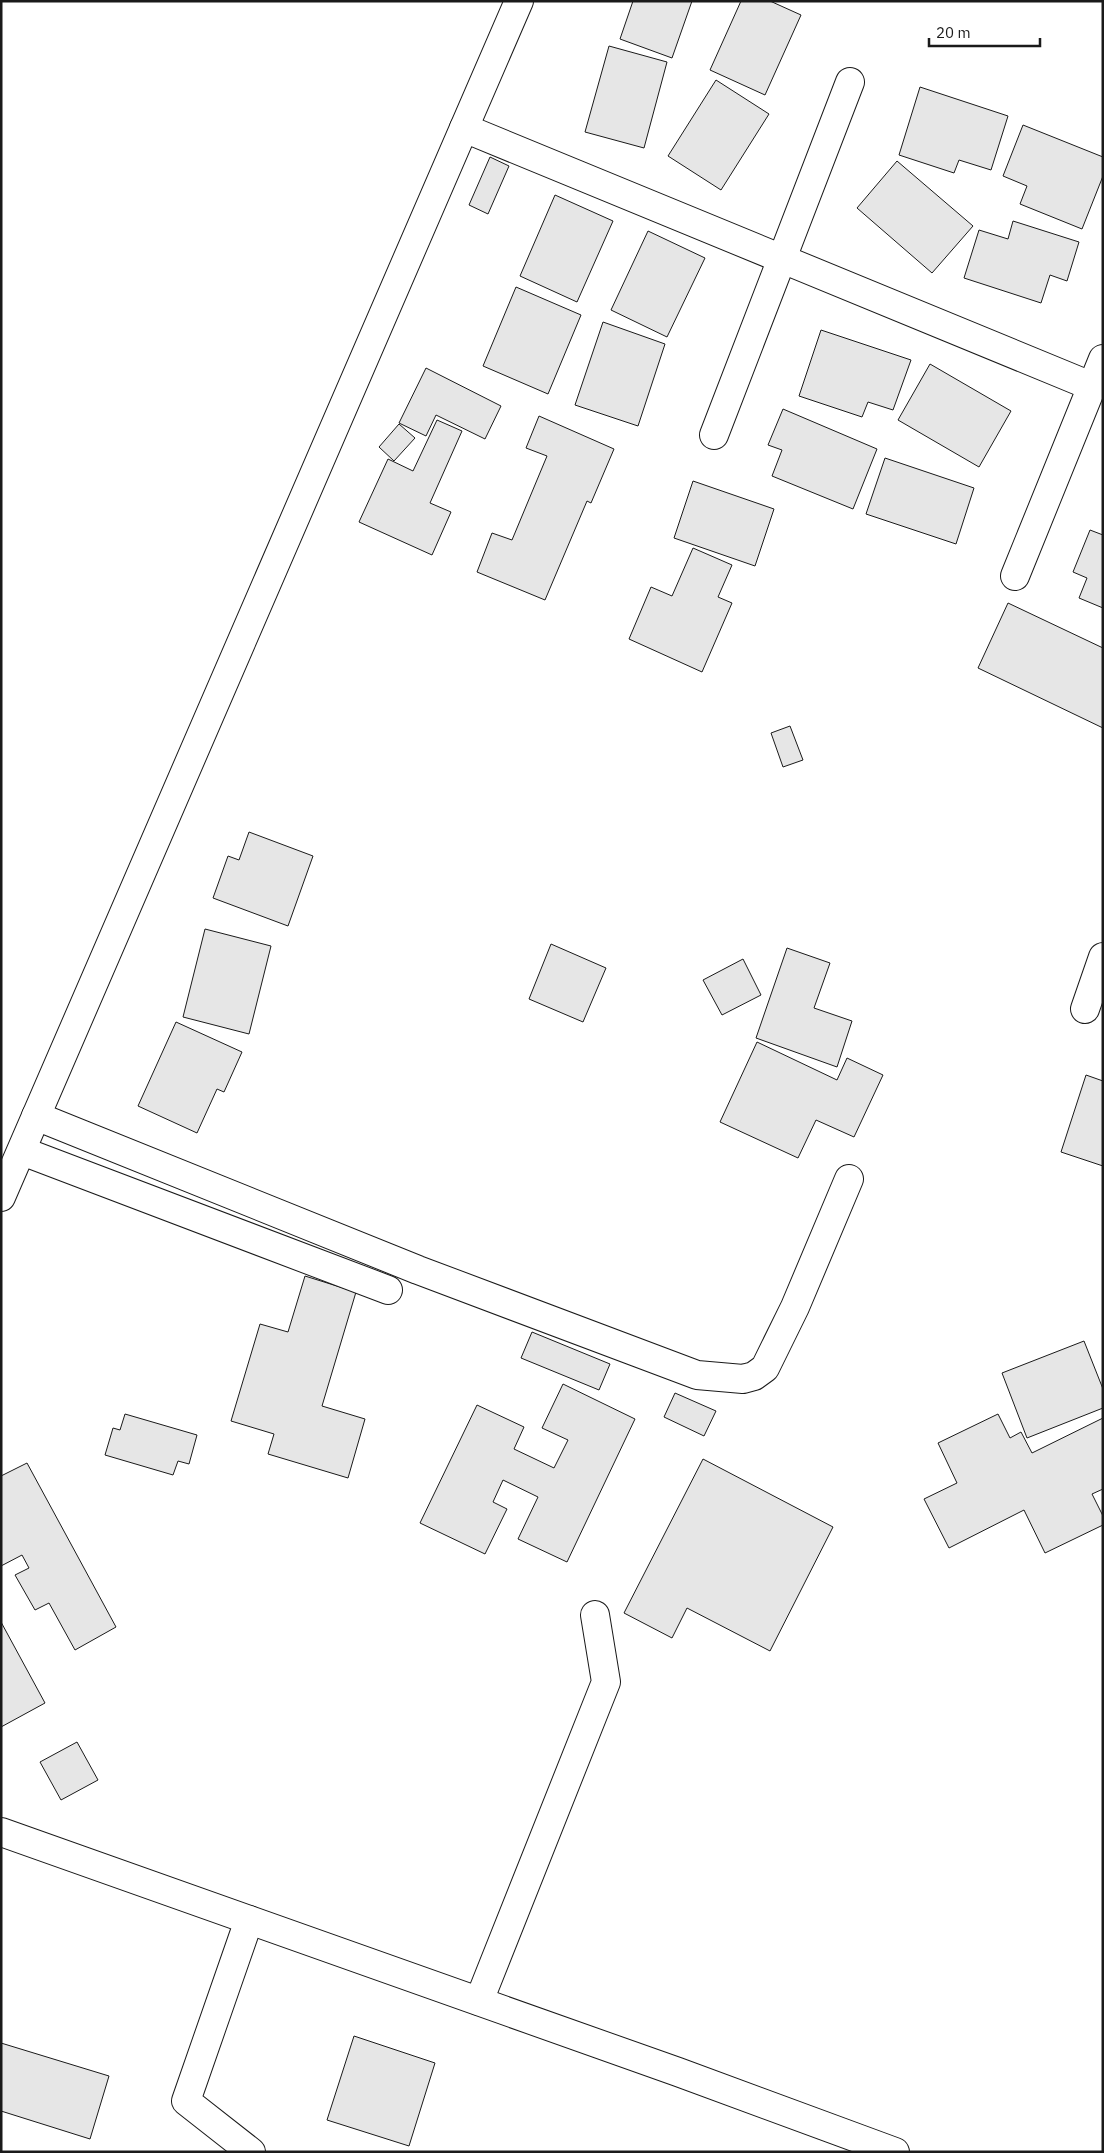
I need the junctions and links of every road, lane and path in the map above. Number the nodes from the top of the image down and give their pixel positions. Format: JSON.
{"nodes":[{"id":1,"x":519,"y":1,"type":"edge"},
{"id":2,"x":850,"y":82,"type":"dead end"},
{"id":3,"x":464,"y":128,"type":"junction"},
{"id":4,"x":782,"y":258,"type":"junction"},
{"id":5,"x":1103,"y":360,"type":"edge"},
{"id":6,"x":1091,"y":386,"type":"junction"},
{"id":7,"x":714,"y":435,"type":"dead end"},
{"id":8,"x":1015,"y":576,"type":"dead end"},
{"id":9,"x":1103,"y":957,"type":"edge"},
{"id":10,"x":1085,"y":1008,"type":"dead end"},
{"id":11,"x":36,"y":1116,"type":"junction"},
{"id":12,"x":22,"y":1150,"type":"junction"},
{"id":13,"x":849,"y":1179,"type":"dead end"},
{"id":14,"x":1,"y":1197,"type":"edge"},
{"id":15,"x":388,"y":1290,"type":"dead end"},
{"id":16,"x":595,"y":1615,"type":"dead end"},
{"id":17,"x":1,"y":1832,"type":"edge"},
{"id":18,"x":249,"y":1920,"type":"junction"},
{"id":19,"x":479,"y":2001,"type":"junction"},
{"id":20,"x":252,"y":2152,"type":"edge"},
{"id":21,"x":895,"y":2152,"type":"edge"}],
"edges":[{"from":1,"to":3,"type":"street"},
{"from":2,"to":4,"type":"street"},
{"from":3,"to":4,"type":"street"},
{"from":3,"to":11,"type":"street"},
{"from":4,"to":6,"type":"street"},
{"from":4,"to":7,"type":"street"},
{"from":5,"to":6,"type":"street"},
{"from":6,"to":8,"type":"street"},
{"from":9,"to":10,"type":"street"},
{"from":11,"to":12,"type":"street"},
{"from":11,"to":13,"type":"street"},
{"from":12,"to":14,"type":"street"},
{"from":12,"to":15,"type":"street"},
{"from":16,"to":19,"type":"street"},
{"from":17,"to":18,"type":"street"},
{"from":18,"to":19,"type":"street"},
{"from":18,"to":20,"type":"street"},
{"from":19,"to":21,"type":"street"}]}
